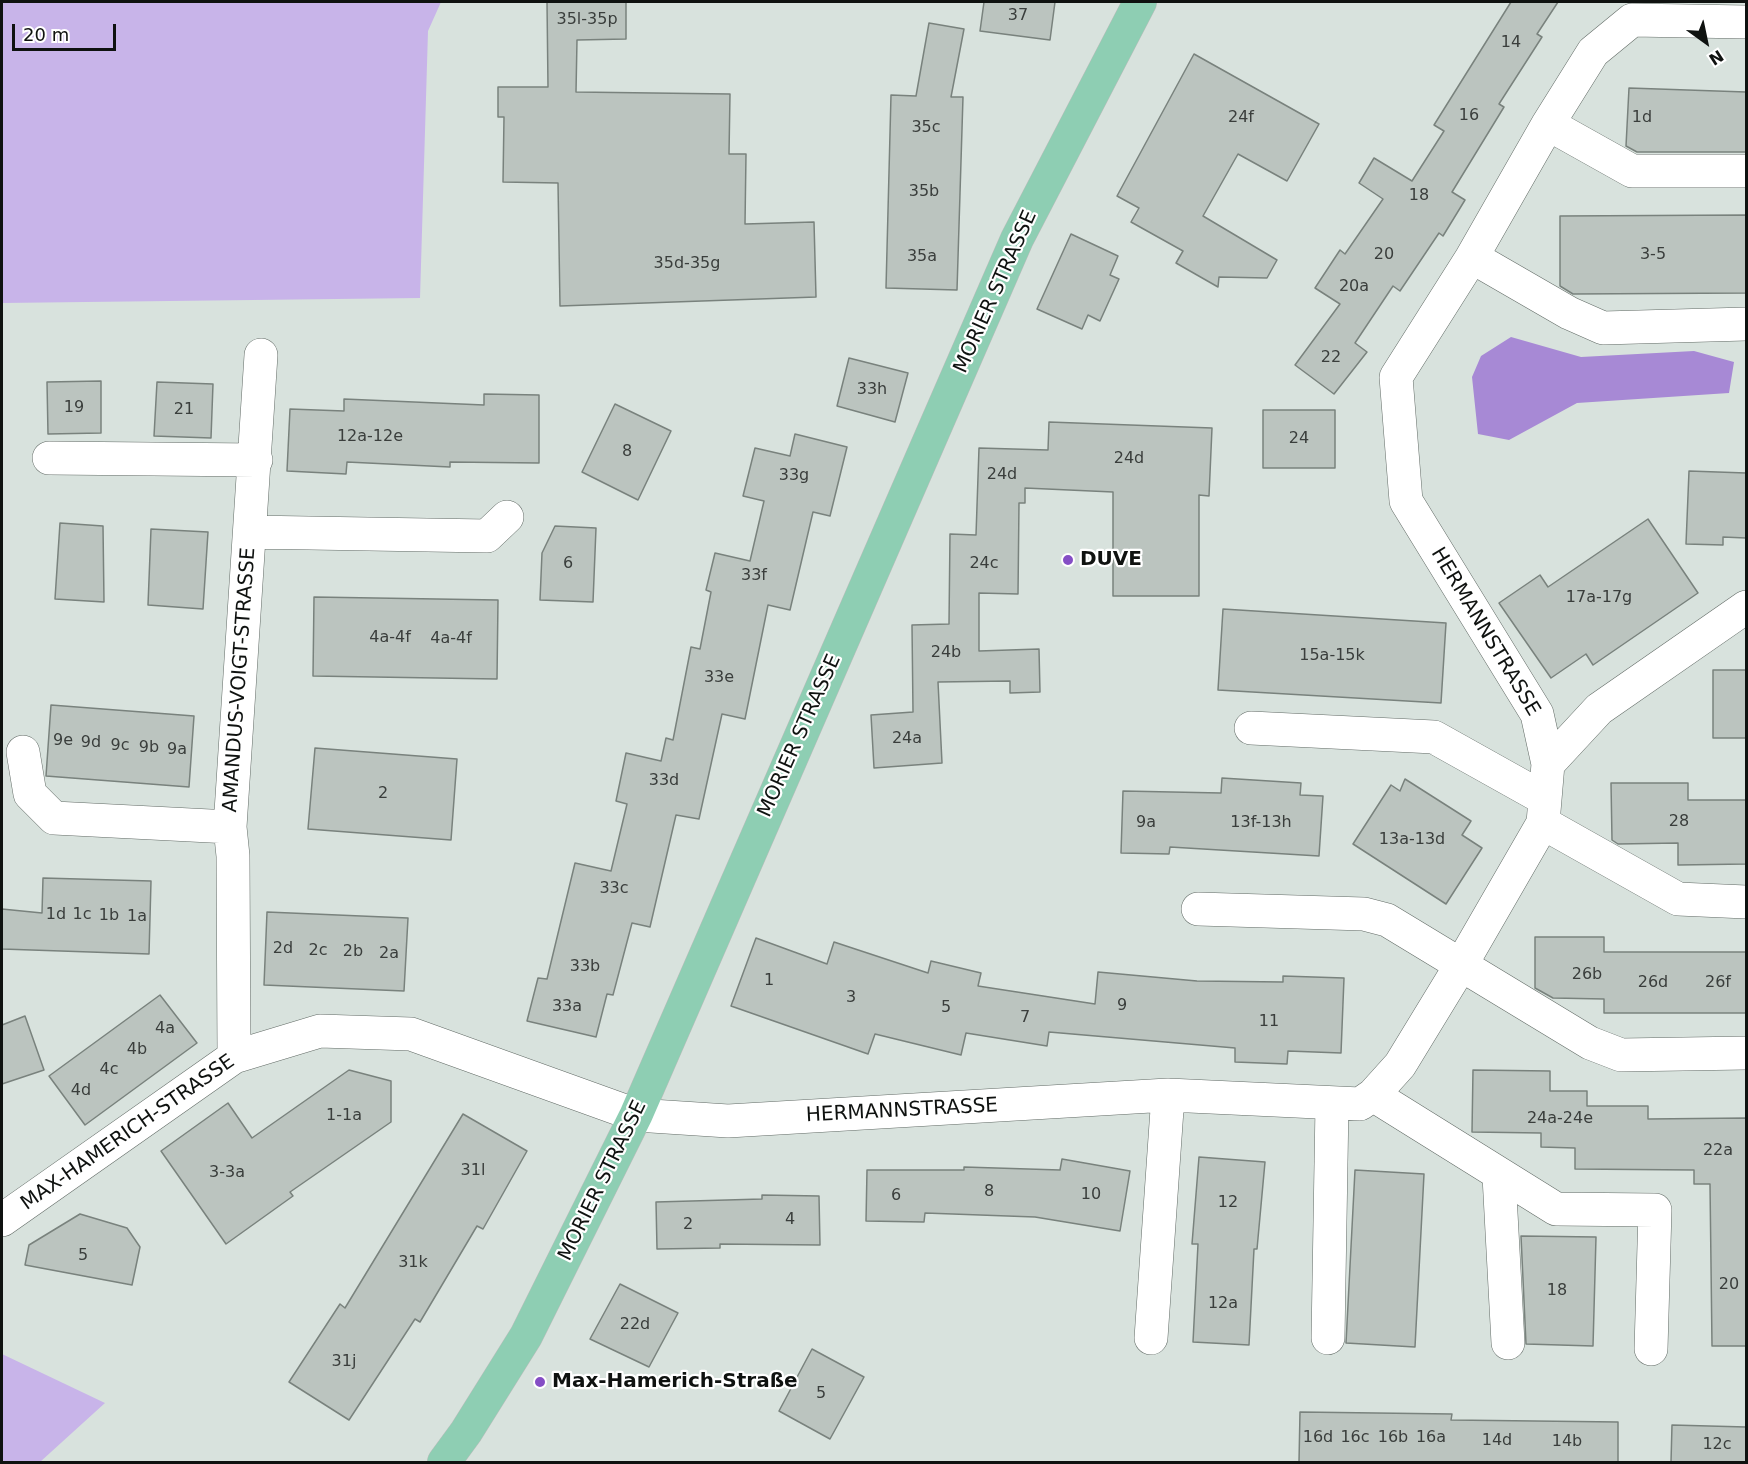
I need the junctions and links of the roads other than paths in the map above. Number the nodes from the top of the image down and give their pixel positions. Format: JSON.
{"nodes":[{"id":1,"x":1140,"y":2,"type":"edge"},
{"id":2,"x":1684,"y":11,"type":"edge"},
{"id":3,"x":1746,"y":22,"type":"edge"},
{"id":4,"x":1548,"y":124,"type":"junction"},
{"id":5,"x":1746,"y":171,"type":"edge"},
{"id":6,"x":1472,"y":257,"type":"junction"},
{"id":7,"x":1746,"y":324,"type":"edge"},
{"id":8,"x":261,"y":355,"type":"dead end"},
{"id":9,"x":49,"y":458,"type":"dead end"},
{"id":10,"x":256,"y":460,"type":"junction"},
{"id":11,"x":507,"y":518,"type":"dead end"},
{"id":12,"x":250,"y":532,"type":"junction"},
{"id":13,"x":1746,"y":607,"type":"edge"},
{"id":14,"x":1251,"y":728,"type":"dead end"},
{"id":15,"x":23,"y":752,"type":"dead end"},
{"id":16,"x":1548,"y":764,"type":"junction"},
{"id":17,"x":1544,"y":811,"type":"junction"},
{"id":18,"x":230,"y":828,"type":"junction"},
{"id":19,"x":1746,"y":902,"type":"edge"},
{"id":20,"x":1198,"y":909,"type":"dead end"},
{"id":21,"x":1461,"y":965,"type":"junction"},
{"id":22,"x":1746,"y":1053,"type":"edge"},
{"id":23,"x":234,"y":1057,"type":"junction"},
{"id":24,"x":1168,"y":1095,"type":"junction"},
{"id":25,"x":1373,"y":1095,"type":"junction"},
{"id":26,"x":1332,"y":1105,"type":"junction"},
{"id":27,"x":636,"y":1115,"type":"junction"},
{"id":28,"x":1500,"y":1176,"type":"junction"},
{"id":29,"x":2,"y":1220,"type":"edge"},
{"id":30,"x":1151,"y":1338,"type":"dead end"},
{"id":31,"x":1328,"y":1338,"type":"dead end"},
{"id":32,"x":1508,"y":1343,"type":"dead end"},
{"id":33,"x":1651,"y":1349,"type":"dead end"},
{"id":34,"x":444,"y":1462,"type":"edge"}],
"edges":[{"from":1,"to":27,"type":"main road","name":"MORIER STRASSE"},
{"from":2,"to":3,"type":"street","name":"HERMANNSTRASSE"},
{"from":2,"to":4,"type":"street","name":"HERMANNSTRASSE"},
{"from":4,"to":5,"type":"street"},
{"from":4,"to":6,"type":"street","name":"HERMANNSTRASSE"},
{"from":6,"to":7,"type":"street"},
{"from":6,"to":16,"type":"street","name":"HERMANNSTRASSE"},
{"from":8,"to":10,"type":"street","name":"AMANDUS-VOIGT-STRASSE"},
{"from":9,"to":10,"type":"street"},
{"from":10,"to":12,"type":"street","name":"AMANDUS-VOIGT-STRASSE"},
{"from":11,"to":12,"type":"street","name":"AMANDUS-VOIGT-STRASSE"},
{"from":12,"to":18,"type":"street","name":"AMANDUS-VOIGT-STRASSE"},
{"from":13,"to":16,"type":"street"},
{"from":14,"to":17,"type":"street"},
{"from":15,"to":18,"type":"street","name":"AMANDUS-VOIGT-STRASSE"},
{"from":16,"to":17,"type":"street","name":"HERMANNSTRASSE"},
{"from":17,"to":19,"type":"street"},
{"from":17,"to":21,"type":"street","name":"HERMANNSTRASSE"},
{"from":18,"to":23,"type":"street","name":"AMANDUS-VOIGT-STRASSE"},
{"from":20,"to":21,"type":"street"},
{"from":21,"to":22,"type":"street"},
{"from":21,"to":25,"type":"street","name":"HERMANNSTRASSE"},
{"from":23,"to":27,"type":"street","name":"MAX-HAMERICH-STRASSE"},
{"from":23,"to":29,"type":"street","name":"MAX-HAMERICH-STRASSE"},
{"from":24,"to":26,"type":"street","name":"HERMANNSTRASSE"},
{"from":24,"to":27,"type":"street","name":"HERMANNSTRASSE"},
{"from":24,"to":30,"type":"street"},
{"from":25,"to":26,"type":"street","name":"HERMANNSTRASSE"},
{"from":25,"to":28,"type":"street"},
{"from":26,"to":31,"type":"street"},
{"from":27,"to":34,"type":"main road","name":"MORIER STRASSE"},
{"from":28,"to":32,"type":"street"},
{"from":28,"to":33,"type":"street"}]}
